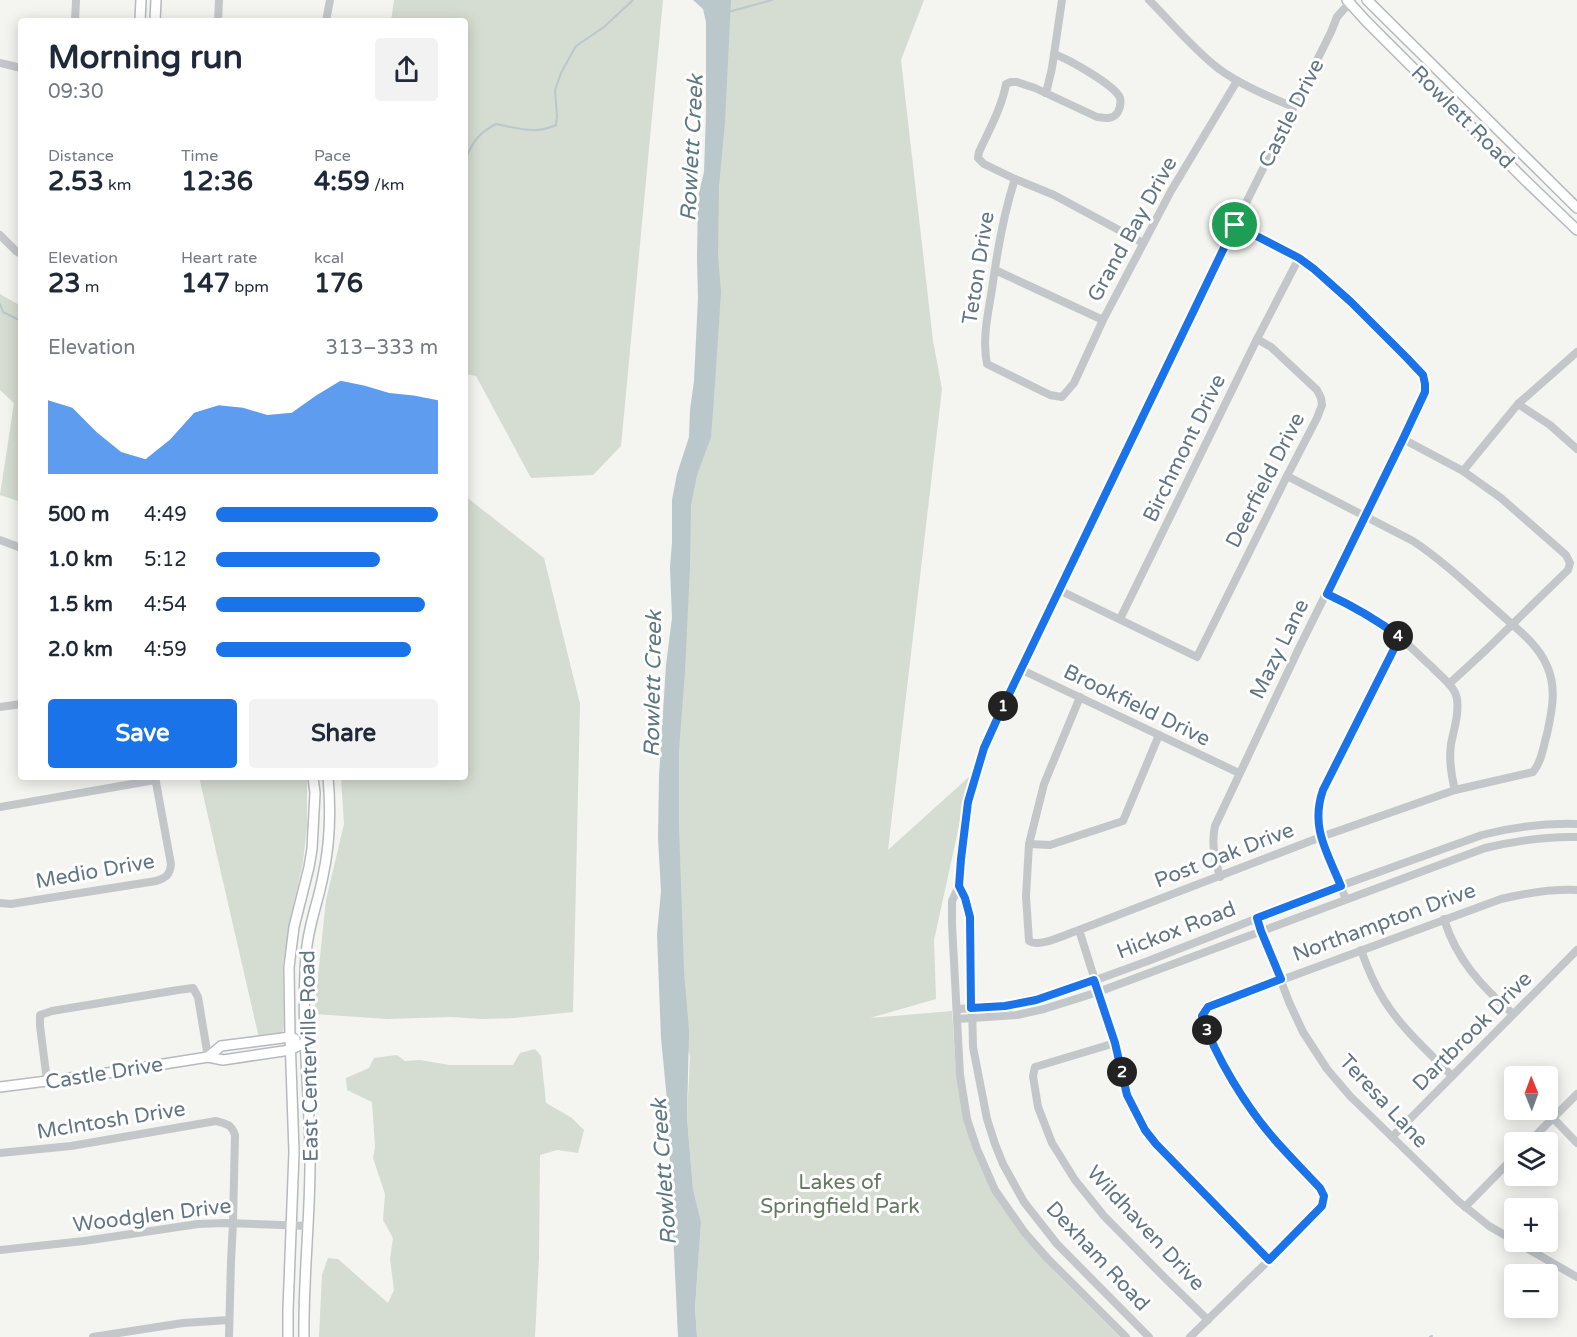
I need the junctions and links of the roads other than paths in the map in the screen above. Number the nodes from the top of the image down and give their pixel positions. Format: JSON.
{"nodes":[{"id":1,"x":76,"y":0,"type":"edge"},
{"id":2,"x":141,"y":0,"type":"edge"},
{"id":3,"x":156,"y":0,"type":"edge"},
{"id":4,"x":219,"y":0,"type":"edge"},
{"id":5,"x":330,"y":0,"type":"edge"},
{"id":6,"x":1062,"y":0,"type":"edge"},
{"id":7,"x":1149,"y":0,"type":"edge"},
{"id":8,"x":1367,"y":0,"type":"edge"},
{"id":9,"x":1350,"y":1,"type":"edge"},
{"id":10,"x":75,"y":18,"type":"edge"},
{"id":11,"x":140,"y":18,"type":"edge"},
{"id":12,"x":155,"y":18,"type":"edge"},
{"id":13,"x":218,"y":18,"type":"edge"},
{"id":14,"x":327,"y":18,"type":"edge"},
{"id":15,"x":1054,"y":54,"type":"junction"},
{"id":16,"x":0,"y":63,"type":"edge"},
{"id":17,"x":18,"y":67,"type":"edge"},
{"id":18,"x":1236,"y":81,"type":"junction"},
{"id":19,"x":1046,"y":93,"type":"junction"},
{"id":20,"x":1293,"y":107,"type":"junction"},
{"id":21,"x":1538,"y":170,"type":"junction"},
{"id":22,"x":1016,"y":179,"type":"junction"},
{"id":23,"x":1526,"y":182,"type":"junction"},
{"id":24,"x":1577,"y":208,"type":"edge"},
{"id":25,"x":1235,"y":225,"type":"junction"},
{"id":26,"x":1577,"y":230,"type":"edge"},
{"id":27,"x":0,"y":235,"type":"edge"},
{"id":28,"x":1143,"y":243,"type":"junction"},
{"id":29,"x":18,"y":252,"type":"edge"},
{"id":30,"x":1299,"y":258,"type":"junction"},
{"id":31,"x":994,"y":270,"type":"junction"},
{"id":32,"x":1103,"y":320,"type":"junction"},
{"id":33,"x":1257,"y":339,"type":"junction"},
{"id":34,"x":1577,"y":352,"type":"edge"},
{"id":35,"x":1062,"y":397,"type":"joint"},
{"id":36,"x":1518,"y":404,"type":"junction"},
{"id":37,"x":1403,"y":439,"type":"junction"},
{"id":38,"x":1577,"y":449,"type":"edge"},
{"id":39,"x":1463,"y":471,"type":"junction"},
{"id":40,"x":1287,"y":476,"type":"junction"},
{"id":41,"x":1365,"y":516,"type":"junction"},
{"id":42,"x":0,"y":540,"type":"edge"},
{"id":43,"x":18,"y":547,"type":"edge"},
{"id":44,"x":1059,"y":590,"type":"junction"},
{"id":45,"x":1327,"y":594,"type":"junction"},
{"id":46,"x":1120,"y":619,"type":"junction"},
{"id":47,"x":1513,"y":625,"type":"junction"},
{"id":48,"x":1400,"y":637,"type":"junction"},
{"id":49,"x":1020,"y":669,"type":"junction"},
{"id":50,"x":1449,"y":684,"type":"junction"},
{"id":51,"x":1080,"y":697,"type":"junction"},
{"id":52,"x":18,"y":704,"type":"edge"},
{"id":53,"x":0,"y":707,"type":"edge"},
{"id":54,"x":1159,"y":735,"type":"junction"},
{"id":55,"x":984,"y":748,"type":"joint"},
{"id":56,"x":1239,"y":773,"type":"junction"},
{"id":57,"x":149,"y":780,"type":"edge"},
{"id":58,"x":155,"y":780,"type":"edge"},
{"id":59,"x":313,"y":780,"type":"edge"},
{"id":60,"x":328,"y":780,"type":"edge"},
{"id":61,"x":1455,"y":790,"type":"junction"},
{"id":62,"x":0,"y":807,"type":"edge"},
{"id":63,"x":1577,"y":824,"type":"edge"},
{"id":64,"x":1321,"y":837,"type":"junction"},
{"id":65,"x":1577,"y":837,"type":"edge"},
{"id":66,"x":1029,"y":844,"type":"junction"},
{"id":67,"x":1220,"y":877,"type":"junction"},
{"id":68,"x":959,"y":886,"type":"junction"},
{"id":69,"x":1341,"y":886,"type":"junction"},
{"id":70,"x":1577,"y":890,"type":"edge"},
{"id":71,"x":1346,"y":899,"type":"junction"},
{"id":72,"x":0,"y":903,"type":"edge"},
{"id":73,"x":1257,"y":918,"type":"junction"},
{"id":74,"x":1444,"y":919,"type":"junction"},
{"id":75,"x":1078,"y":930,"type":"junction"},
{"id":76,"x":1261,"y":931,"type":"junction"},
{"id":77,"x":1361,"y":950,"type":"junction"},
{"id":78,"x":1577,"y":950,"type":"edge"},
{"id":79,"x":1281,"y":979,"type":"junction"},
{"id":80,"x":1094,"y":980,"type":"junction"},
{"id":81,"x":1098,"y":992,"type":"junction"},
{"id":82,"x":971,"y":1008,"type":"junction"},
{"id":83,"x":957,"y":1009,"type":"junction"},
{"id":84,"x":1513,"y":1014,"type":"junction"},
{"id":85,"x":957,"y":1019,"type":"junction"},
{"id":86,"x":971,"y":1019,"type":"junction"},
{"id":87,"x":290,"y":1037,"type":"junction"},
{"id":88,"x":306,"y":1042,"type":"junction"},
{"id":89,"x":1115,"y":1043,"type":"junction"},
{"id":90,"x":290,"y":1050,"type":"junction"},
{"id":91,"x":208,"y":1057,"type":"junction"},
{"id":92,"x":1452,"y":1076,"type":"junction"},
{"id":93,"x":47,"y":1081,"type":"junction"},
{"id":94,"x":0,"y":1087,"type":"edge"},
{"id":95,"x":1577,"y":1094,"type":"edge"},
{"id":96,"x":1558,"y":1113,"type":"edge"},
{"id":97,"x":1551,"y":1120,"type":"edge"},
{"id":98,"x":1555,"y":1120,"type":"edge"},
{"id":99,"x":1539,"y":1132,"type":"edge"},
{"id":100,"x":1392,"y":1137,"type":"junction"},
{"id":101,"x":1577,"y":1143,"type":"edge"},
{"id":102,"x":0,"y":1153,"type":"edge"},
{"id":103,"x":1504,"y":1167,"type":"edge"},
{"id":104,"x":1465,"y":1207,"type":"junction"},
{"id":105,"x":233,"y":1223,"type":"junction"},
{"id":106,"x":292,"y":1225,"type":"junction"},
{"id":107,"x":308,"y":1226,"type":"junction"},
{"id":108,"x":1504,"y":1235,"type":"edge"},
{"id":109,"x":0,"y":1250,"type":"edge"},
{"id":110,"x":1533,"y":1252,"type":"edge"},
{"id":111,"x":1269,"y":1260,"type":"junction"},
{"id":112,"x":1577,"y":1277,"type":"edge"},
{"id":113,"x":229,"y":1320,"type":"junction"},
{"id":114,"x":1208,"y":1320,"type":"junction"},
{"id":115,"x":93,"y":1337,"type":"edge"},
{"id":116,"x":229,"y":1337,"type":"edge"},
{"id":117,"x":288,"y":1337,"type":"edge"},
{"id":118,"x":304,"y":1337,"type":"edge"},
{"id":119,"x":1126,"y":1337,"type":"edge"},
{"id":120,"x":1149,"y":1337,"type":"edge"},
{"id":121,"x":1191,"y":1337,"type":"edge"}],
"edges":[{"from":1,"to":10,"type":"street"},
{"from":2,"to":11,"type":"main road"},
{"from":3,"to":12,"type":"main road"},
{"from":4,"to":13,"type":"street"},
{"from":5,"to":14,"type":"street"},
{"from":6,"to":15,"type":"street"},
{"from":7,"to":18,"type":"street"},
{"from":8,"to":21,"type":"main road","name":"Rowlett Road"},
{"from":9,"to":20,"type":"street","name":"Castle Drive"},
{"from":9,"to":23,"type":"main road","name":"Rowlett Road"},
{"from":15,"to":19,"type":"street"},
{"from":15,"to":19,"type":"street"},
{"from":16,"to":17,"type":"street"},
{"from":18,"to":20,"type":"street"},
{"from":18,"to":28,"type":"street","name":"Grand Bay Drive"},
{"from":19,"to":22,"type":"street"},
{"from":20,"to":25,"type":"street","name":"Castle Drive"},
{"from":21,"to":23,"type":"main road"},
{"from":21,"to":24,"type":"main road","name":"Rowlett Road"},
{"from":22,"to":28,"type":"street"},
{"from":22,"to":31,"type":"street","name":"Teton Drive"},
{"from":23,"to":26,"type":"main road","name":"Rowlett Road"},
{"from":25,"to":30,"type":"street"},
{"from":25,"to":44,"type":"street","name":"Castle Drive"},
{"from":27,"to":29,"type":"street"},
{"from":28,"to":32,"type":"street","name":"Grand Bay Drive"},
{"from":30,"to":33,"type":"street","name":"Birchmont Drive"},
{"from":30,"to":37,"type":"street","name":"Mazy Lane"},
{"from":31,"to":32,"type":"street"},
{"from":31,"to":35,"type":"street","name":"Teton Drive"},
{"from":32,"to":35,"type":"street","name":"Grand Bay Drive"},
{"from":33,"to":40,"type":"street","name":"Deerfield Drive"},
{"from":33,"to":46,"type":"street","name":"Birchmont Drive"},
{"from":34,"to":36,"type":"street"},
{"from":36,"to":38,"type":"street"},
{"from":36,"to":39,"type":"street"},
{"from":37,"to":39,"type":"street"},
{"from":37,"to":41,"type":"street","name":"Mazy Lane"},
{"from":39,"to":47,"type":"street"},
{"from":40,"to":41,"type":"street"},
{"from":40,"to":46,"type":"street","name":"Deerfield Drive"},
{"from":41,"to":45,"type":"street","name":"Mazy Lane"},
{"from":41,"to":47,"type":"street"},
{"from":42,"to":43,"type":"street"},
{"from":44,"to":46,"type":"street"},
{"from":44,"to":49,"type":"street","name":"Castle Drive"},
{"from":45,"to":48,"type":"street"},
{"from":45,"to":56,"type":"street","name":"Mazy Lane"},
{"from":47,"to":50,"type":"street"},
{"from":47,"to":61,"type":"street","name":"Post Oak Drive"},
{"from":48,"to":50,"type":"street"},
{"from":48,"to":64,"type":"street"},
{"from":49,"to":51,"type":"street","name":"Brookfield Drive"},
{"from":49,"to":55,"type":"street","name":"Castle Drive"},
{"from":50,"to":61,"type":"street"},
{"from":51,"to":54,"type":"street","name":"Brookfield Drive"},
{"from":51,"to":66,"type":"street"},
{"from":52,"to":53,"type":"street"},
{"from":54,"to":56,"type":"street","name":"Brookfield Drive"},
{"from":54,"to":66,"type":"street"},
{"from":55,"to":68,"type":"street","name":"Dexham Road"},
{"from":56,"to":67,"type":"street","name":"Mazy Lane"},
{"from":57,"to":62,"type":"street"},
{"from":58,"to":72,"type":"street","name":"Medio Drive"},
{"from":59,"to":87,"type":"main road","name":"East Centerville Road"},
{"from":60,"to":88,"type":"main road","name":"East Centerville Road"},
{"from":61,"to":64,"type":"street","name":"Post Oak Drive"},
{"from":63,"to":69,"type":"street","name":"Hickox Road"},
{"from":64,"to":67,"type":"street","name":"Post Oak Drive"},
{"from":64,"to":69,"type":"street"},
{"from":65,"to":71,"type":"street","name":"Hickox Road"},
{"from":66,"to":75,"type":"street","name":"Post Oak Drive"},
{"from":67,"to":75,"type":"street","name":"Post Oak Drive"},
{"from":68,"to":82,"type":"street","name":"Dexham Road"},
{"from":68,"to":83,"type":"street","name":"Dexham Road"},
{"from":69,"to":71,"type":"street"},
{"from":69,"to":73,"type":"street","name":"Hickox Road"},
{"from":70,"to":74,"type":"street","name":"Northampton Drive"},
{"from":71,"to":76,"type":"street","name":"Hickox Road"},
{"from":73,"to":76,"type":"street","name":"Teresa Lane"},
{"from":73,"to":80,"type":"street","name":"Hickox Road"},
{"from":74,"to":77,"type":"street","name":"Northampton Drive"},
{"from":74,"to":84,"type":"street"},
{"from":75,"to":80,"type":"street"},
{"from":76,"to":79,"type":"street","name":"Teresa Lane"},
{"from":76,"to":81,"type":"street","name":"Hickox Road"},
{"from":77,"to":79,"type":"street","name":"Northampton Drive"},
{"from":77,"to":92,"type":"street"},
{"from":78,"to":84,"type":"street","name":"Dartbrook Drive"},
{"from":79,"to":100,"type":"street","name":"Teresa Lane"},
{"from":79,"to":111,"type":"street","name":"Northampton Drive"},
{"from":80,"to":81,"type":"street"},
{"from":80,"to":82,"type":"street","name":"Hickox Road"},
{"from":81,"to":86,"type":"street","name":"Hickox Road"},
{"from":81,"to":89,"type":"street"},
{"from":82,"to":83,"type":"street","name":"Hickox Road"},
{"from":82,"to":86,"type":"street","name":"Dexham Road"},
{"from":83,"to":85,"type":"street","name":"Dexham Road"},
{"from":84,"to":92,"type":"street","name":"Dartbrook Drive"},
{"from":85,"to":86,"type":"street","name":"Hickox Road"},
{"from":85,"to":119,"type":"street","name":"Dexham Road"},
{"from":86,"to":120,"type":"street","name":"Dexham Road"},
{"from":87,"to":88,"type":"main road","name":"Castle Drive"},
{"from":87,"to":90,"type":"main road","name":"East Centerville Road"},
{"from":87,"to":91,"type":"main road","name":"Castle Drive"},
{"from":88,"to":90,"type":"main road","name":"Castle Drive"},
{"from":88,"to":107,"type":"main road","name":"East Centerville Road"},
{"from":89,"to":111,"type":"street"},
{"from":89,"to":114,"type":"street","name":"Wildhaven Drive"},
{"from":90,"to":91,"type":"main road","name":"Castle Drive"},
{"from":90,"to":106,"type":"main road","name":"East Centerville Road"},
{"from":91,"to":93,"type":"main road","name":"Castle Drive"},
{"from":91,"to":93,"type":"street"},
{"from":92,"to":100,"type":"street","name":"Dartbrook Drive"},
{"from":93,"to":94,"type":"main road","name":"Castle Drive"},
{"from":95,"to":96,"type":"street"},
{"from":97,"to":99,"type":"street"},
{"from":98,"to":101,"type":"street"},
{"from":100,"to":104,"type":"street","name":"Teresa Lane"},
{"from":102,"to":105,"type":"street","name":"McIntosh Drive"},
{"from":103,"to":104,"type":"street"},
{"from":104,"to":108,"type":"street","name":"Teresa Lane"},
{"from":105,"to":106,"type":"street","name":"Woodglen Drive"},
{"from":105,"to":109,"type":"street","name":"Woodglen Drive"},
{"from":105,"to":113,"type":"street"},
{"from":106,"to":107,"type":"street","name":"Woodglen Drive"},
{"from":106,"to":117,"type":"main road","name":"East Centerville Road"},
{"from":107,"to":118,"type":"main road","name":"East Centerville Road"},
{"from":110,"to":112,"type":"street","name":"Teresa Lane"},
{"from":111,"to":114,"type":"street"},
{"from":113,"to":115,"type":"street"},
{"from":113,"to":116,"type":"street"},
{"from":114,"to":121,"type":"street"}]}
